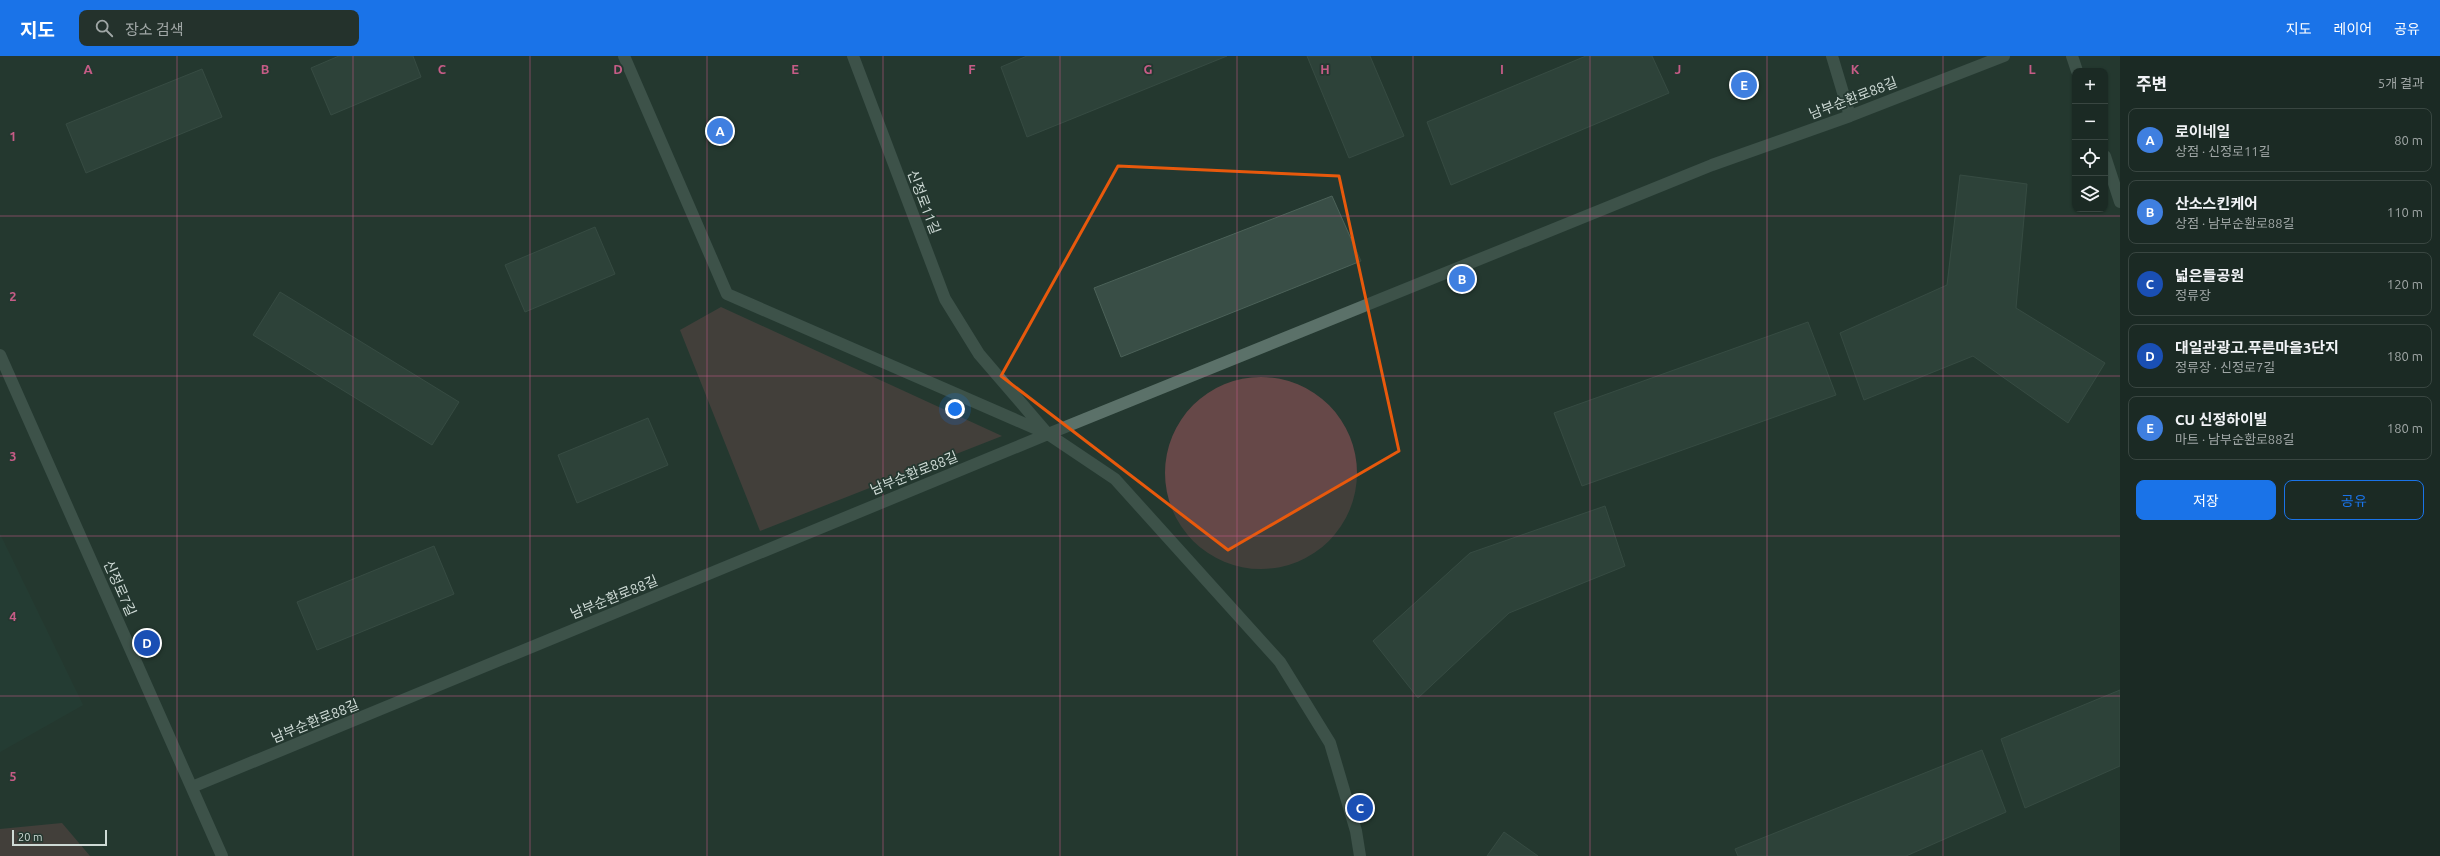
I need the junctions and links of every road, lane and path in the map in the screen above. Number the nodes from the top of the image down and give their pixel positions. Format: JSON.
{"nodes":[{"id":1,"x":624,"y":56,"type":"edge"},
{"id":2,"x":853,"y":56,"type":"edge"},
{"id":3,"x":1832,"y":56,"type":"edge"},
{"id":4,"x":2004,"y":56,"type":"edge"},
{"id":5,"x":2072,"y":56,"type":"edge"},
{"id":6,"x":2076,"y":68,"type":"edge"},
{"id":7,"x":1850,"y":116,"type":"junction"},
{"id":8,"x":2108,"y":165,"type":"edge"},
{"id":9,"x":2120,"y":202,"type":"edge"},
{"id":10,"x":0,"y":355,"type":"edge"},
{"id":11,"x":1048,"y":434,"type":"junction"},
{"id":12,"x":192,"y":787,"type":"junction"},
{"id":13,"x":222,"y":856,"type":"edge"},
{"id":14,"x":1360,"y":856,"type":"edge"}],
"edges":[{"from":1,"to":11,"type":"street"},
{"from":2,"to":11,"type":"street","name":"신정로11길"},
{"from":3,"to":7,"type":"street"},
{"from":4,"to":7,"type":"street","name":"남부순환로88길"},
{"from":5,"to":6,"type":"street"},
{"from":7,"to":11,"type":"street","name":"남부순환로88길"},
{"from":8,"to":9,"type":"street"},
{"from":10,"to":12,"type":"street","name":"신정로7길"},
{"from":11,"to":12,"type":"street","name":"남부순환로88길"},
{"from":11,"to":14,"type":"street"},
{"from":12,"to":13,"type":"street","name":"신정로7길"}]}
